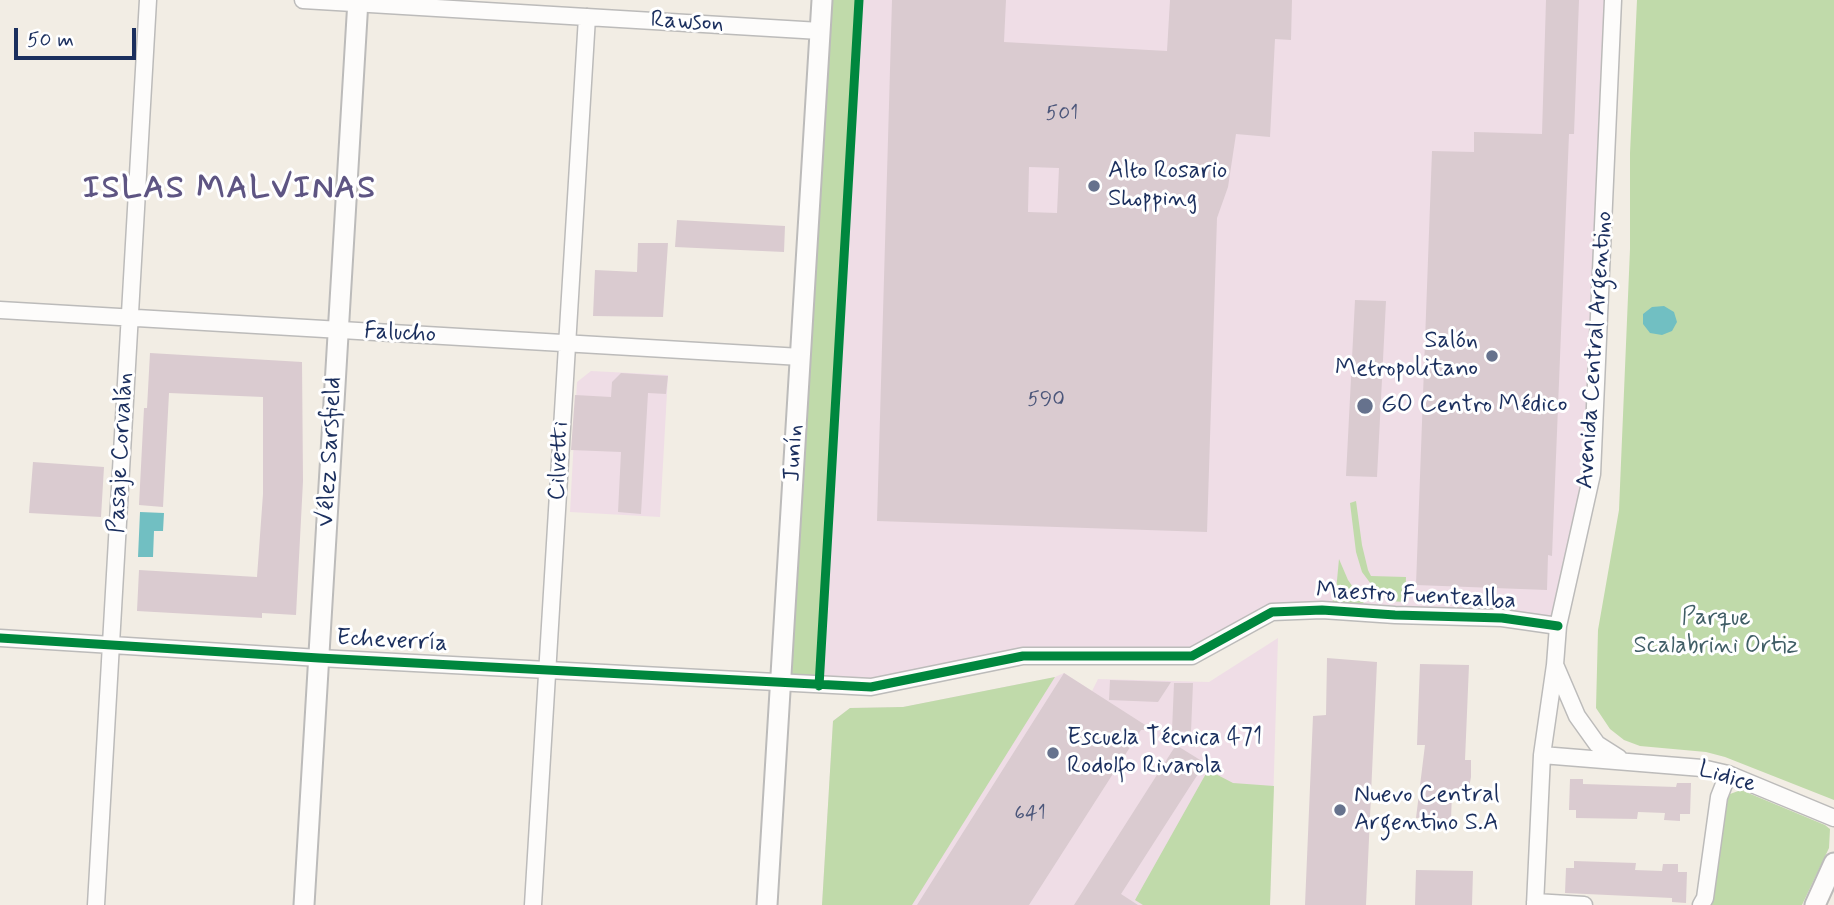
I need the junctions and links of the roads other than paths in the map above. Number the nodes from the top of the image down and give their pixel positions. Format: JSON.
{"nodes":[{"id":1,"x":148,"y":0,"type":"edge"},
{"id":2,"x":303,"y":0,"type":"edge"},
{"id":3,"x":822,"y":0,"type":"edge"},
{"id":4,"x":1613,"y":0,"type":"edge"},
{"id":5,"x":358,"y":2,"type":"edge"},
{"id":6,"x":559,"y":8,"type":"edge"},
{"id":7,"x":587,"y":17,"type":"junction"},
{"id":8,"x":820,"y":31,"type":"junction"},
{"id":9,"x":0,"y":310,"type":"edge"},
{"id":10,"x":130,"y":318,"type":"junction"},
{"id":11,"x":339,"y":330,"type":"junction"},
{"id":12,"x":567,"y":343,"type":"junction"},
{"id":13,"x":801,"y":357,"type":"junction"},
{"id":14,"x":1558,"y":626,"type":"junction"},
{"id":15,"x":0,"y":638,"type":"edge"},
{"id":16,"x":111,"y":645,"type":"junction"},
{"id":17,"x":319,"y":658,"type":"junction"},
{"id":18,"x":1555,"y":665,"type":"junction"},
{"id":19,"x":547,"y":670,"type":"junction"},
{"id":20,"x":781,"y":684,"type":"junction"},
{"id":21,"x":1542,"y":755,"type":"junction"},
{"id":22,"x":1622,"y":760,"type":"junction"},
{"id":23,"x":1728,"y":774,"type":"junction"},
{"id":24,"x":1832,"y":816,"type":"edge"},
{"id":25,"x":1834,"y":863,"type":"edge"},
{"id":26,"x":1535,"y":903,"type":"edge"},
{"id":27,"x":96,"y":905,"type":"edge"},
{"id":28,"x":304,"y":905,"type":"edge"},
{"id":29,"x":533,"y":905,"type":"edge"},
{"id":30,"x":767,"y":905,"type":"edge"},
{"id":31,"x":1584,"y":905,"type":"edge"},
{"id":32,"x":1701,"y":905,"type":"edge"},
{"id":33,"x":1815,"y":905,"type":"edge"}],
"edges":[{"from":1,"to":10,"type":"street","name":"Pasaje Corvalán"},
{"from":2,"to":5,"type":"street","name":"Rawson"},
{"from":3,"to":8,"type":"main road","name":"Junín"},
{"from":4,"to":14,"type":"street","name":"Avenida Central Argentino"},
{"from":5,"to":6,"type":"street","name":"Rawson"},
{"from":5,"to":11,"type":"main road","name":"Vélez Sarsfield"},
{"from":6,"to":7,"type":"street","name":"Rawson"},
{"from":7,"to":8,"type":"street","name":"Rawson"},
{"from":7,"to":12,"type":"street","name":"Cilvetti"},
{"from":8,"to":13,"type":"main road","name":"Junín"},
{"from":9,"to":10,"type":"street","name":"Falucho"},
{"from":10,"to":11,"type":"street","name":"Falucho"},
{"from":10,"to":16,"type":"street","name":"Pasaje Corvalán"},
{"from":11,"to":12,"type":"street","name":"Falucho"},
{"from":11,"to":17,"type":"main road","name":"Vélez Sarsfield"},
{"from":12,"to":13,"type":"street","name":"Falucho"},
{"from":12,"to":19,"type":"street","name":"Cilvetti"},
{"from":13,"to":20,"type":"main road","name":"Junín"},
{"from":14,"to":18,"type":"street","name":"Avenida Central Argentino"},
{"from":14,"to":20,"type":"street","name":"Maestro Fuentealba"},
{"from":15,"to":16,"type":"street","name":"Echeverría"},
{"from":16,"to":17,"type":"street","name":"Echeverría"},
{"from":16,"to":27,"type":"street","name":"Pasaje Corvalán"},
{"from":17,"to":19,"type":"street","name":"Echeverría"},
{"from":17,"to":28,"type":"main road","name":"Vélez Sarsfield"},
{"from":18,"to":21,"type":"street","name":"Avenida Central Argentino"},
{"from":18,"to":22,"type":"street"},
{"from":19,"to":20,"type":"street","name":"Echeverría"},
{"from":19,"to":29,"type":"street","name":"Cilvetti"},
{"from":20,"to":30,"type":"main road","name":"Junín"},
{"from":21,"to":22,"type":"street","name":"Lidice"},
{"from":21,"to":26,"type":"street","name":"Avenida Central Argentino"},
{"from":22,"to":23,"type":"street","name":"Lidice"},
{"from":23,"to":24,"type":"street","name":"Lidice"},
{"from":23,"to":32,"type":"street"},
{"from":25,"to":33,"type":"main road"},
{"from":26,"to":31,"type":"street"}]}
